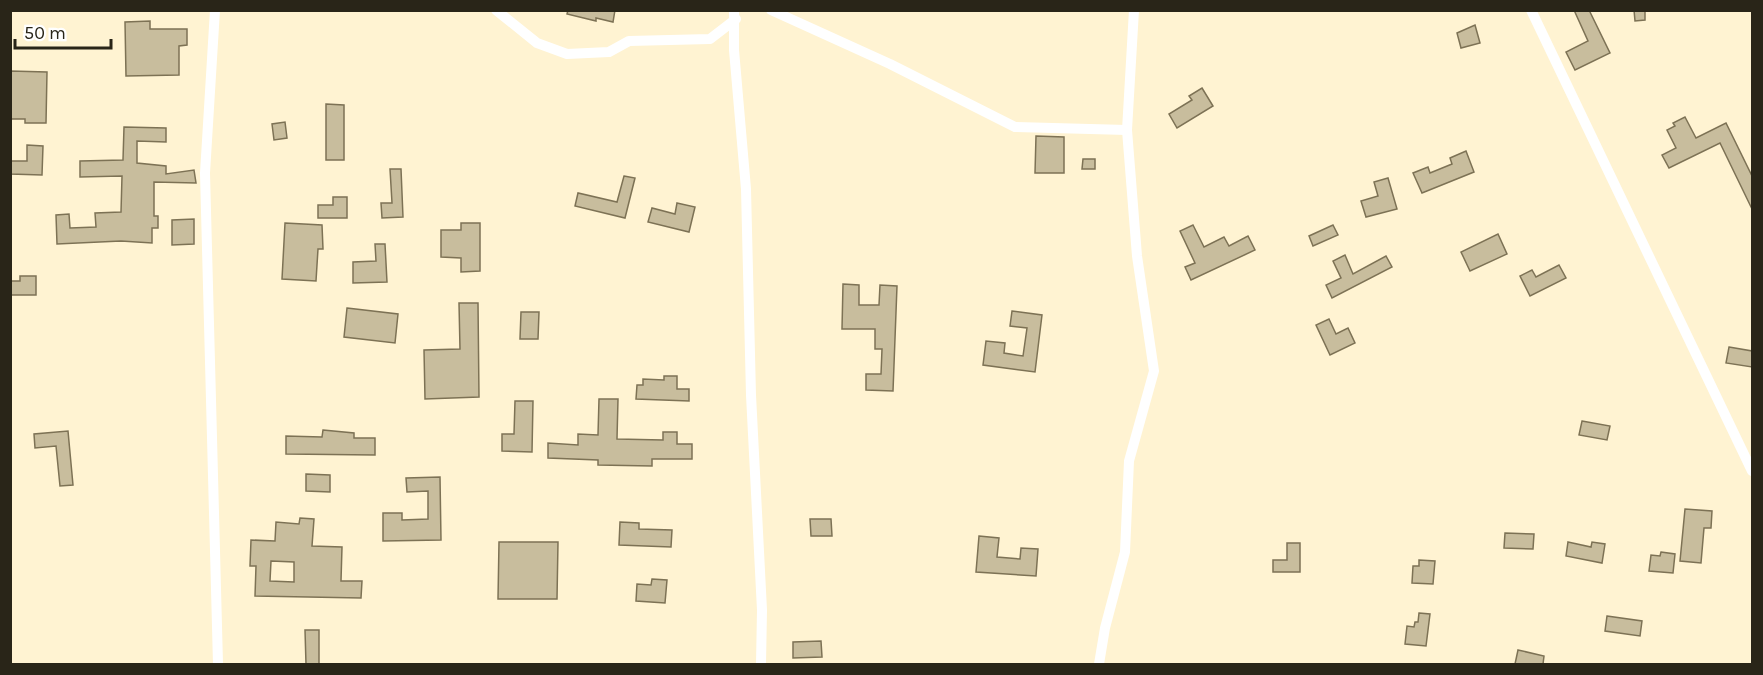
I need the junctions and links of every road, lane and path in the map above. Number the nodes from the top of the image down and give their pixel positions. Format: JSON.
{"nodes":[{"id":1,"x":215,"y":10,"type":"edge"},
{"id":2,"x":496,"y":10,"type":"edge"},
{"id":3,"x":734,"y":10,"type":"edge"},
{"id":4,"x":741,"y":10,"type":"edge"},
{"id":5,"x":771,"y":10,"type":"edge"},
{"id":6,"x":1134,"y":10,"type":"edge"},
{"id":7,"x":1530,"y":10,"type":"edge"},
{"id":8,"x":734,"y":23,"type":"junction"},
{"id":9,"x":1127,"y":130,"type":"junction"},
{"id":10,"x":1752,"y":471,"type":"edge"},
{"id":11,"x":218,"y":664,"type":"edge"},
{"id":12,"x":761,"y":664,"type":"edge"},
{"id":13,"x":1099,"y":664,"type":"edge"}],
"edges":[{"from":1,"to":11,"type":"street"},
{"from":2,"to":8,"type":"street"},
{"from":3,"to":8,"type":"street"},
{"from":4,"to":8,"type":"street"},
{"from":5,"to":9,"type":"street"},
{"from":6,"to":9,"type":"street"},
{"from":7,"to":10,"type":"street"},
{"from":8,"to":12,"type":"street"},
{"from":9,"to":13,"type":"street"}]}
